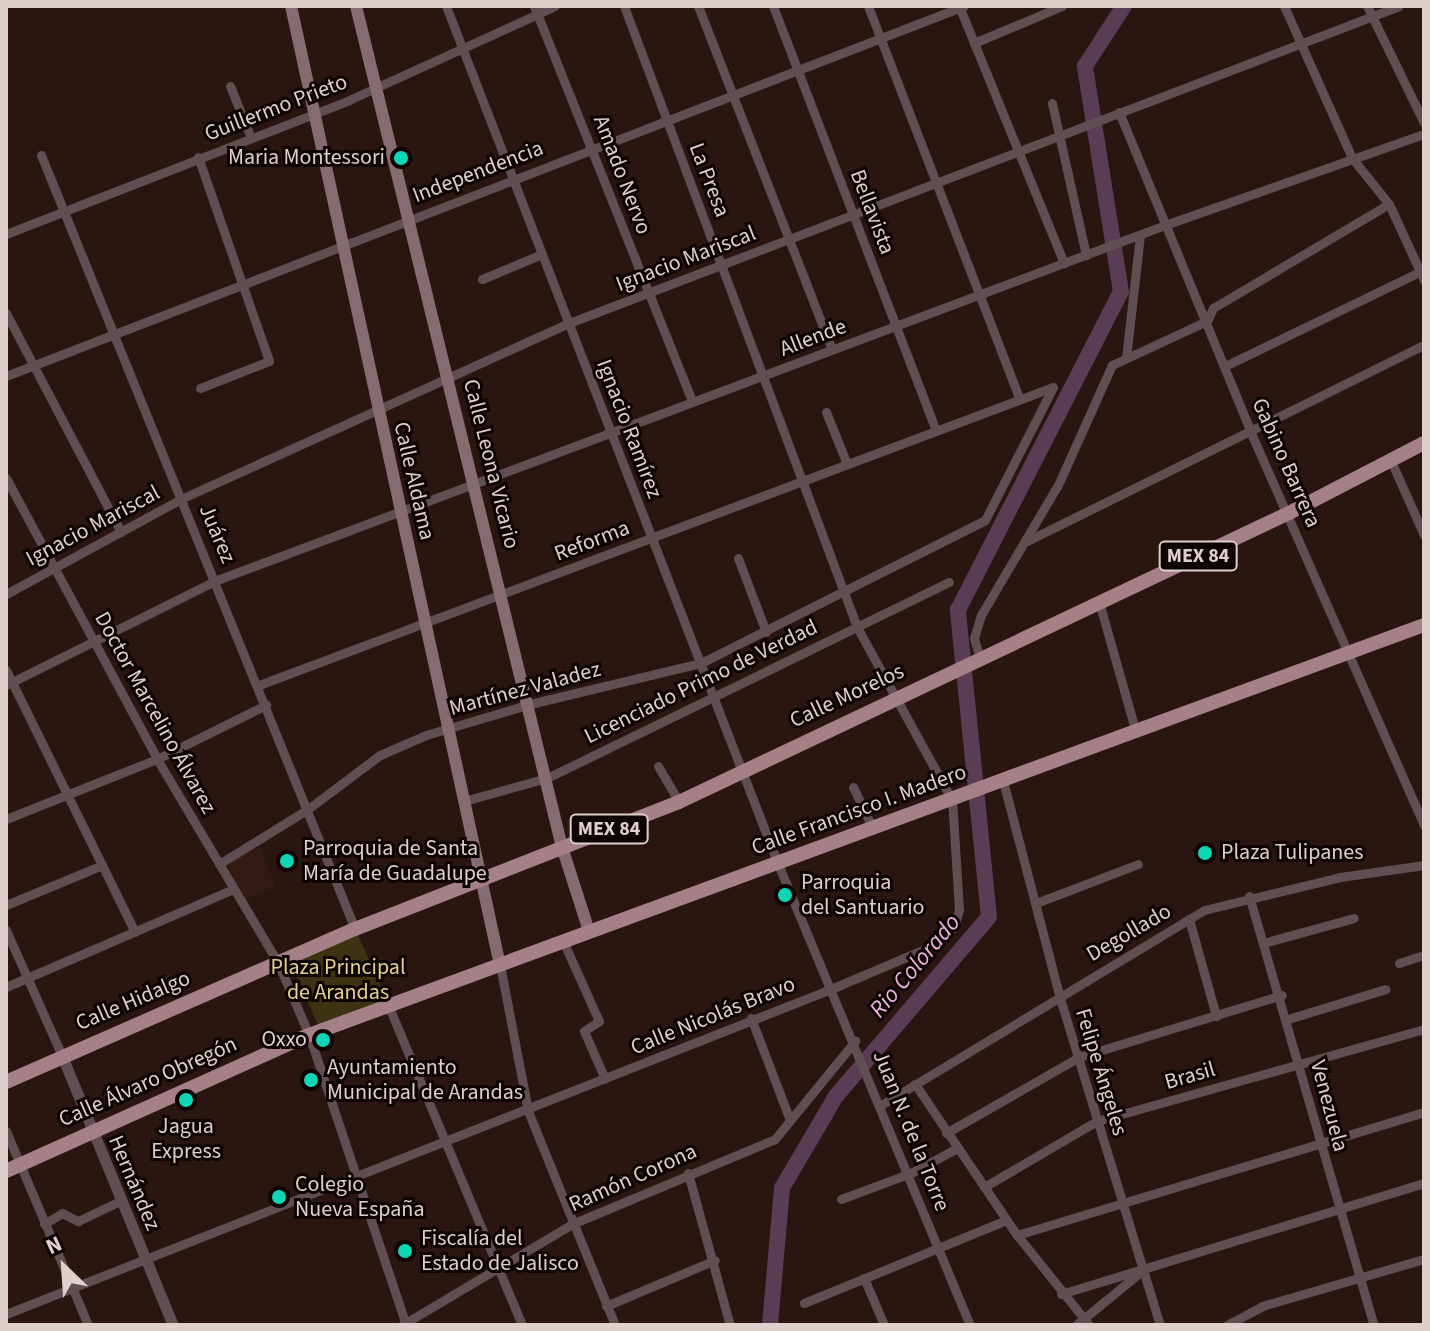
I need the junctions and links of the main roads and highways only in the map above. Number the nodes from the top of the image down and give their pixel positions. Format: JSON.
{"nodes":[{"id":1,"x":291,"y":6,"type":"edge"},
{"id":2,"x":356,"y":6,"type":"edge"},
{"id":3,"x":1424,"y":443,"type":"edge"},
{"id":4,"x":1424,"y":625,"type":"edge"},
{"id":5,"x":562,"y":847,"type":"junction"},
{"id":6,"x":482,"y":882,"type":"junction"},
{"id":7,"x":589,"y":931,"type":"junction"},
{"id":8,"x":278,"y":963,"type":"joint"},
{"id":9,"x":500,"y":965,"type":"junction"},
{"id":10,"x":309,"y":1035,"type":"joint"},
{"id":11,"x":6,"y":1082,"type":"edge"},
{"id":12,"x":13,"y":1168,"type":"edge"}],
"edges":[{"from":1,"to":6,"type":"main road","name":"Calle Aldama"},
{"from":2,"to":5,"type":"main road","name":"Calle Leona Vicario"},
{"from":3,"to":5,"type":"main road","name":"Calle Morelos","number":"MEX 84"},
{"from":4,"to":7,"type":"main road","name":"Calle Francisco I. Madero"},
{"from":5,"to":6,"type":"main road","name":"Calle Morelos","number":"MEX 84"},
{"from":5,"to":7,"type":"main road","name":"Calle Leona Vicario"},
{"from":6,"to":8,"type":"main road","name":"Calle Morelos","number":"MEX 84"},
{"from":6,"to":9,"type":"main road","name":"Calle Aldama"},
{"from":7,"to":9,"type":"main road","name":"Calle Francisco I. Madero"},
{"from":8,"to":11,"type":"main road","name":"Calle Hidalgo","number":"MEX 84"},
{"from":9,"to":10,"type":"main road","name":"Calle Francisco I. Madero"},
{"from":10,"to":12,"type":"main road","name":"Calle Álvaro Obregón"}]}
